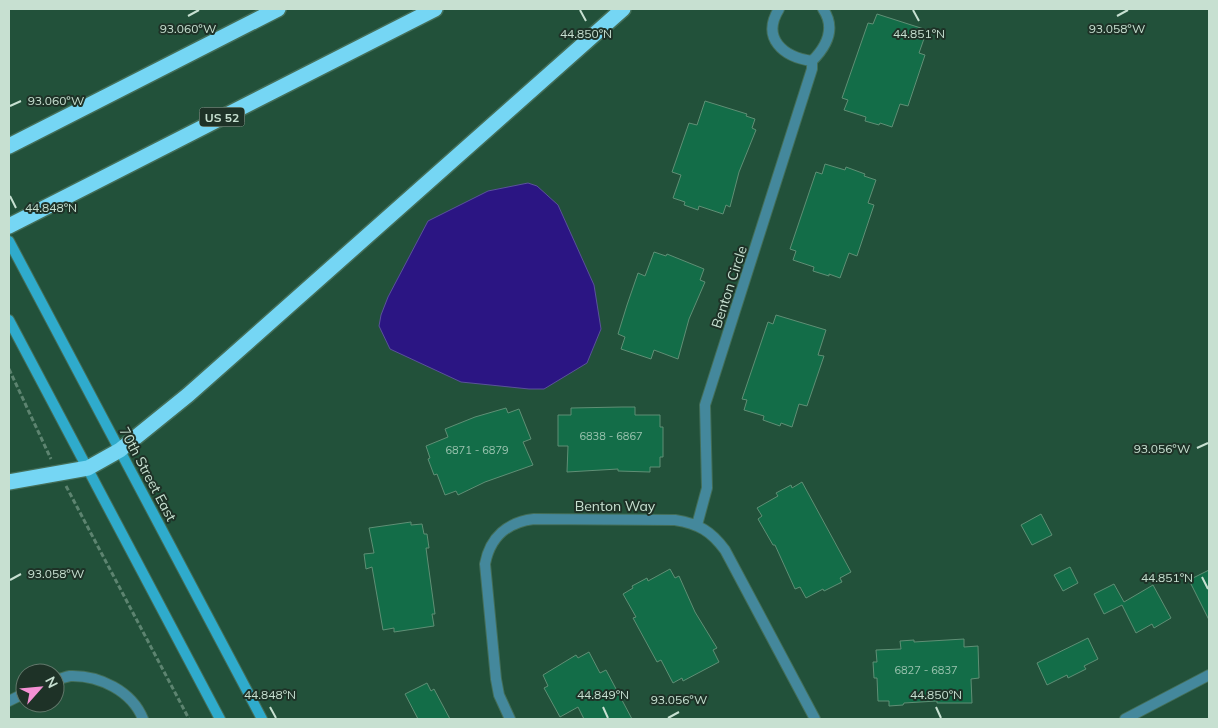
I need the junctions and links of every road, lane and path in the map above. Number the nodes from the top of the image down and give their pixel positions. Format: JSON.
{"nodes":[{"id":1,"x":278,"y":9,"type":"edge"},
{"id":2,"x":435,"y":9,"type":"edge"},
{"id":3,"x":623,"y":9,"type":"edge"},
{"id":4,"x":779,"y":9,"type":"edge"},
{"id":5,"x":823,"y":9,"type":"edge"},
{"id":6,"x":812,"y":61,"type":"junction"},
{"id":7,"x":9,"y":146,"type":"edge"},
{"id":8,"x":9,"y":226,"type":"edge"},
{"id":9,"x":9,"y":242,"type":"edge"},
{"id":10,"x":9,"y":320,"type":"edge"},
{"id":11,"x":9,"y":369,"type":"edge"},
{"id":12,"x":120,"y":450,"type":"junction"},
{"id":13,"x":88,"y":468,"type":"junction"},
{"id":14,"x":59,"y":474,"type":"junction"},
{"id":15,"x":9,"y":482,"type":"edge"},
{"id":16,"x":698,"y":525,"type":"junction"},
{"id":17,"x":1209,"y":676,"type":"edge"},
{"id":18,"x":65,"y":677,"type":"edge"},
{"id":19,"x":143,"y":719,"type":"edge"},
{"id":20,"x":189,"y":719,"type":"edge"},
{"id":21,"x":220,"y":719,"type":"edge"},
{"id":22,"x":262,"y":719,"type":"edge"},
{"id":23,"x":510,"y":719,"type":"edge"},
{"id":24,"x":815,"y":719,"type":"edge"},
{"id":25,"x":1125,"y":719,"type":"edge"}],
"edges":[{"from":1,"to":7,"type":"highway"},
{"from":2,"to":8,"type":"highway","number":"US 52"},
{"from":3,"to":12,"type":"highway"},
{"from":4,"to":6,"type":"street"},
{"from":5,"to":6,"type":"street","name":"Benton Circle"},
{"from":6,"to":16,"type":"street","name":"Benton Circle"},
{"from":9,"to":12,"type":"main road","name":"70th Street East"},
{"from":10,"to":13,"type":"main road"},
{"from":11,"to":14,"type":"path"},
{"from":12,"to":13,"type":"highway"},
{"from":12,"to":22,"type":"main road","name":"70th Street East"},
{"from":13,"to":14,"type":"highway"},
{"from":13,"to":21,"type":"main road"},
{"from":14,"to":15,"type":"highway"},
{"from":14,"to":20,"type":"path"},
{"from":16,"to":23,"type":"street","name":"Benton Way"},
{"from":16,"to":24,"type":"street","name":"Benton Way"},
{"from":17,"to":25,"type":"street"},
{"from":18,"to":19,"type":"street"}]}
